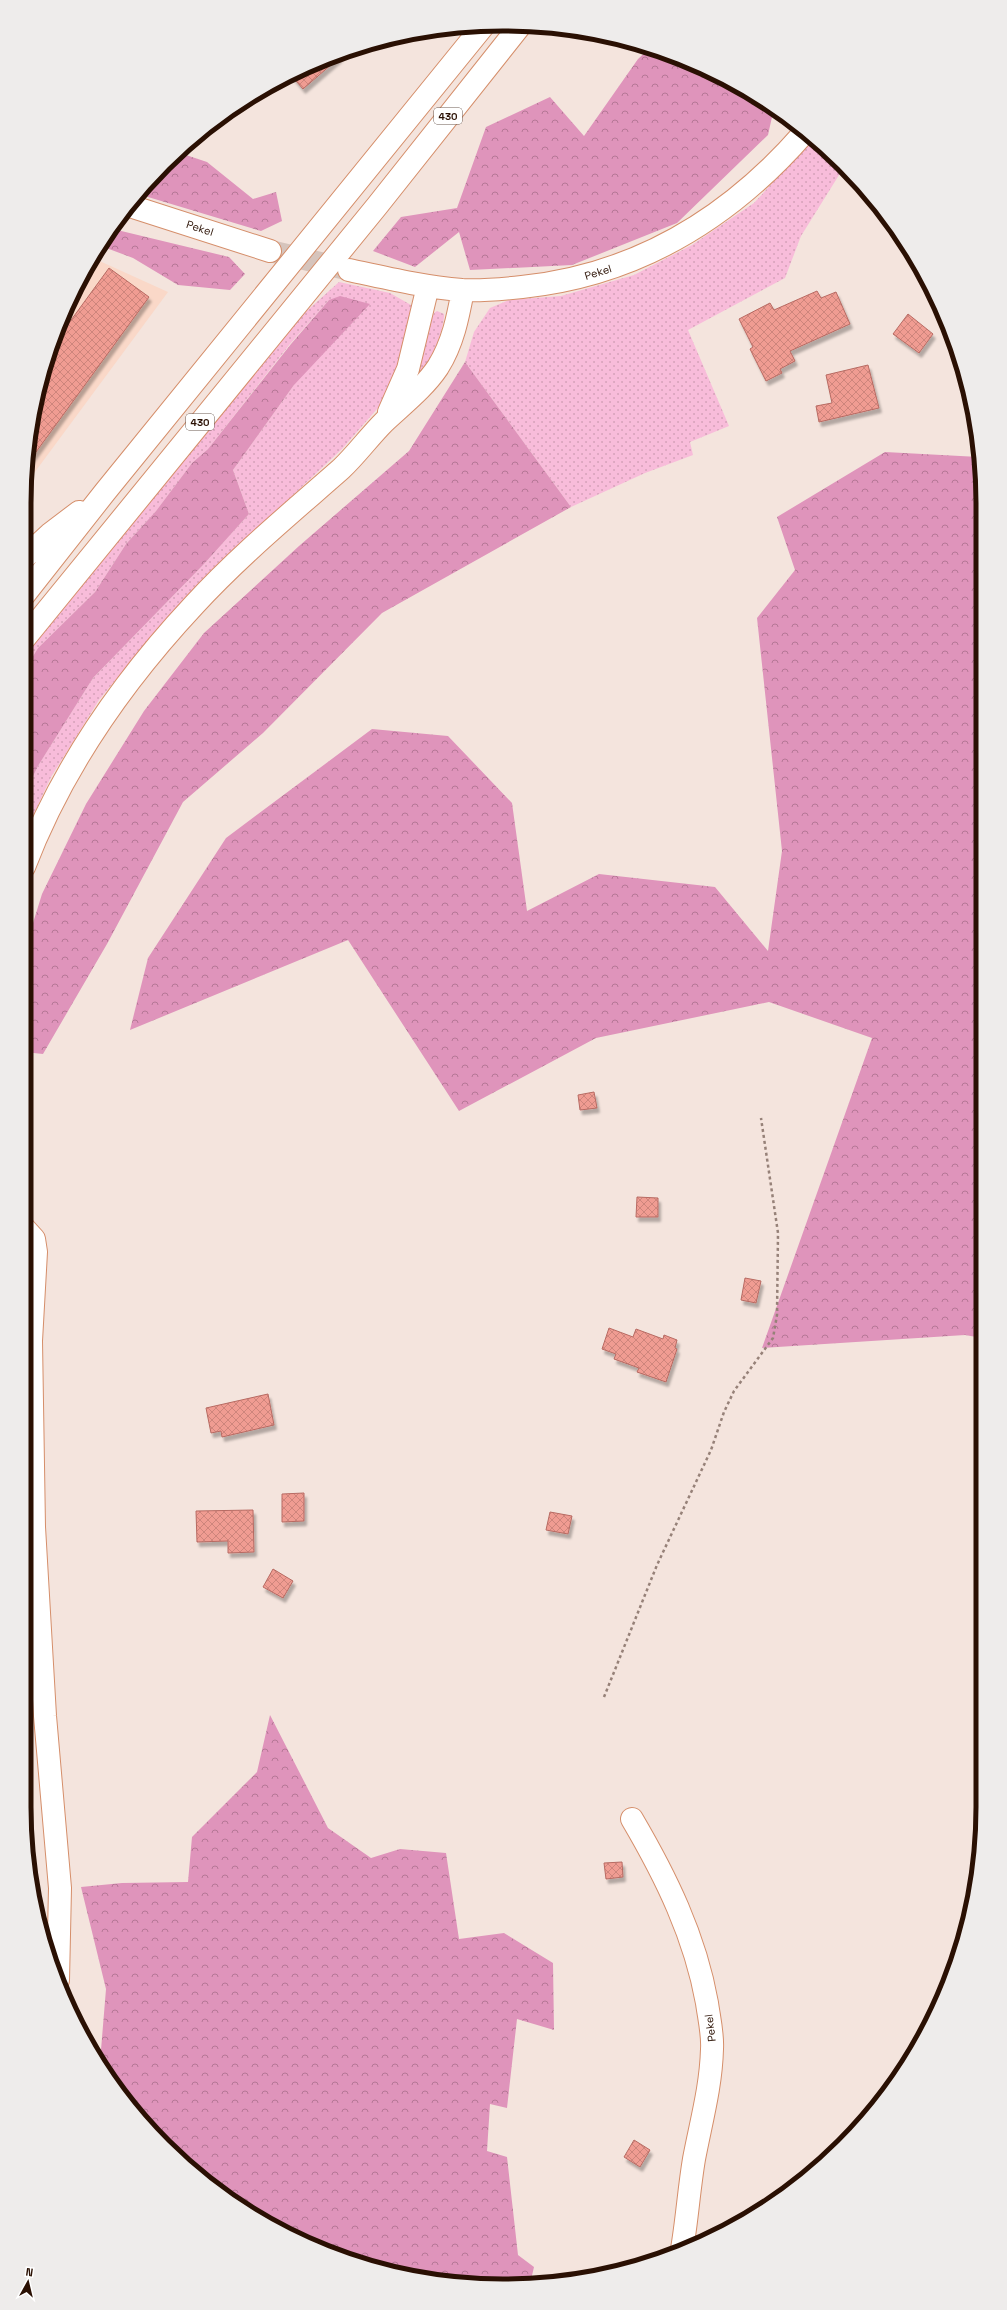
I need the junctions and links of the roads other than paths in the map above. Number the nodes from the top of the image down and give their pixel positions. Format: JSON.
{"nodes":[{"id":1,"x":516,"y":31,"type":"edge"},
{"id":2,"x":478,"y":32,"type":"edge"},
{"id":3,"x":801,"y":137,"type":"edge"},
{"id":4,"x":136,"y":208,"type":"edge"},
{"id":5,"x":270,"y":251,"type":"tunnel mouth"},
{"id":6,"x":349,"y":270,"type":"tunnel mouth"},
{"id":7,"x":428,"y":286,"type":"junction"},
{"id":8,"x":463,"y":290,"type":"junction"},
{"id":9,"x":383,"y":423,"type":"junction"},
{"id":10,"x":105,"y":492,"type":"junction"},
{"id":11,"x":31,"y":552,"type":"edge"},
{"id":12,"x":31,"y":586,"type":"edge"},
{"id":13,"x":31,"y":630,"type":"edge"},
{"id":14,"x":31,"y":849,"type":"edge"},
{"id":15,"x":31,"y":1236,"type":"edge"},
{"id":16,"x":31,"y":1349,"type":"edge"},
{"id":17,"x":31,"y":1349,"type":"edge"},
{"id":18,"x":632,"y":1819,"type":"dead end"},
{"id":19,"x":58,"y":1964,"type":"edge"},
{"id":20,"x":683,"y":2243,"type":"edge"}],
"edges":[{"from":1,"to":13,"type":"main road","number":"430"},
{"from":2,"to":10,"type":"main road","number":"430"},
{"from":3,"to":8,"type":"main road","name":"Pekel"},
{"from":4,"to":5,"type":"main road","name":"Pekel"},
{"from":6,"to":7,"type":"main road","name":"Pekel"},
{"from":7,"to":8,"type":"main road","name":"Pekel"},
{"from":7,"to":9,"type":"main road"},
{"from":8,"to":9,"type":"main road"},
{"from":9,"to":14,"type":"main road"},
{"from":10,"to":11,"type":"main road"},
{"from":10,"to":12,"type":"main road","number":"430"},
{"from":15,"to":17,"type":"main road"},
{"from":16,"to":19,"type":"main road"},
{"from":18,"to":20,"type":"main road","name":"Pekel"}]}
